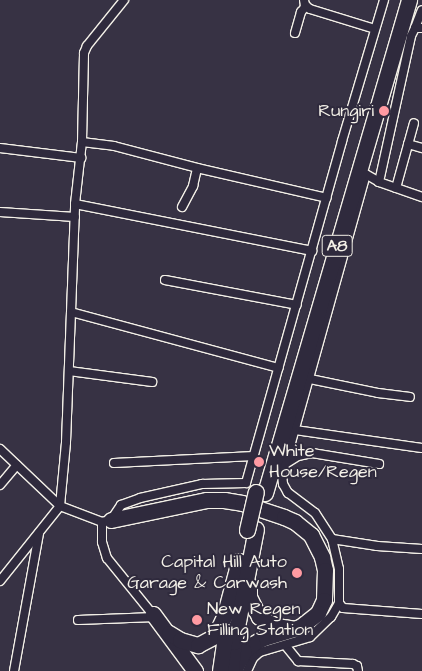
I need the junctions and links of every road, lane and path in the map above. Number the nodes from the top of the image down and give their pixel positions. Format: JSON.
{"nodes":[{"id":1,"x":124,"y":0,"type":"edge"},
{"id":2,"x":384,"y":0,"type":"edge"},
{"id":3,"x":400,"y":0,"type":"edge"},
{"id":4,"x":409,"y":0,"type":"edge"},
{"id":5,"x":305,"y":3,"type":"edge"},
{"id":6,"x":422,"y":10,"type":"edge"},
{"id":7,"x":419,"y":28,"type":"edge"},
{"id":8,"x":375,"y":29,"type":"junction"},
{"id":9,"x":295,"y":33,"type":"dead end"},
{"id":10,"x":414,"y":123,"type":"dead end"},
{"id":11,"x":82,"y":142,"type":"junction"},
{"id":12,"x":408,"y":144,"type":"junction"},
{"id":13,"x":0,"y":148,"type":"edge"},
{"id":14,"x":422,"y":148,"type":"edge"},
{"id":15,"x":81,"y":158,"type":"junction"},
{"id":16,"x":197,"y":168,"type":"junction"},
{"id":17,"x":362,"y":172,"type":"junction"},
{"id":18,"x":380,"y":182,"type":"junction"},
{"id":19,"x":396,"y":188,"type":"junction"},
{"id":20,"x":422,"y":196,"type":"edge"},
{"id":21,"x":327,"y":198,"type":"junction"},
{"id":22,"x":76,"y":204,"type":"junction"},
{"id":23,"x":182,"y":207,"type":"dead end"},
{"id":24,"x":0,"y":212,"type":"edge"},
{"id":25,"x":75,"y":217,"type":"junction"},
{"id":26,"x":312,"y":251,"type":"junction"},
{"id":27,"x":165,"y":280,"type":"dead end"},
{"id":28,"x":297,"y":305,"type":"junction"},
{"id":29,"x":71,"y":312,"type":"junction"},
{"id":30,"x":279,"y":368,"type":"junction"},
{"id":31,"x":69,"y":371,"type":"junction"},
{"id":32,"x":310,"y":379,"type":"junction"},
{"id":33,"x":152,"y":382,"type":"dead end"},
{"id":34,"x":410,"y":397,"type":"dead end"},
{"id":35,"x":295,"y":430,"type":"junction"},
{"id":36,"x":422,"y":448,"type":"edge"},
{"id":37,"x":0,"y":449,"type":"edge"},
{"id":38,"x":254,"y":456,"type":"junction"},
{"id":39,"x":114,"y":463,"type":"dead end"},
{"id":40,"x":285,"y":464,"type":"junction"},
{"id":41,"x":379,"y":464,"type":"dead end"},
{"id":42,"x":17,"y":465,"type":"junction"},
{"id":43,"x":0,"y":485,"type":"edge"},
{"id":44,"x":261,"y":493,"type":"junction"},
{"id":45,"x":60,"y":506,"type":"junction"},
{"id":46,"x":107,"y":521,"type":"junction"},
{"id":47,"x":39,"y":533,"type":"junction"},
{"id":48,"x":332,"y":539,"type":"junction"},
{"id":49,"x":422,"y":549,"type":"edge"},
{"id":50,"x":244,"y":558,"type":"junction"},
{"id":51,"x":332,"y":570,"type":"junction"},
{"id":52,"x":0,"y":582,"type":"edge"},
{"id":53,"x":338,"y":603,"type":"junction"},
{"id":54,"x":422,"y":614,"type":"edge"},
{"id":55,"x":154,"y":616,"type":"junction"},
{"id":56,"x":78,"y":620,"type":"dead end"},
{"id":57,"x":300,"y":627,"type":"junction"},
{"id":58,"x":169,"y":633,"type":"junction"},
{"id":59,"x":285,"y":645,"type":"junction"},
{"id":60,"x":14,"y":671,"type":"edge"},
{"id":61,"x":186,"y":671,"type":"edge"},
{"id":62,"x":195,"y":671,"type":"edge"},
{"id":63,"x":220,"y":671,"type":"edge"},
{"id":64,"x":232,"y":671,"type":"edge"},
{"id":65,"x":246,"y":671,"type":"edge"},
{"id":66,"x":358,"y":671,"type":"edge"}],
"edges":[{"from":1,"to":11,"type":"street"},
{"from":2,"to":8,"type":"street"},
{"from":3,"to":44,"type":"highway","number":"A8"},
{"from":4,"to":17,"type":"highway","number":"A8"},
{"from":5,"to":8,"type":"street"},
{"from":5,"to":9,"type":"street"},
{"from":6,"to":7,"type":"street"},
{"from":7,"to":18,"type":"street"},
{"from":8,"to":21,"type":"street"},
{"from":10,"to":12,"type":"street"},
{"from":11,"to":15,"type":"street"},
{"from":11,"to":16,"type":"street"},
{"from":12,"to":14,"type":"street"},
{"from":12,"to":19,"type":"street"},
{"from":13,"to":15,"type":"street"},
{"from":15,"to":22,"type":"street"},
{"from":16,"to":21,"type":"street"},
{"from":16,"to":23,"type":"street"},
{"from":17,"to":18,"type":"street"},
{"from":17,"to":32,"type":"street"},
{"from":17,"to":44,"type":"highway","number":"A8"},
{"from":18,"to":19,"type":"street"},
{"from":19,"to":20,"type":"street"},
{"from":21,"to":26,"type":"street"},
{"from":22,"to":25,"type":"street"},
{"from":22,"to":26,"type":"street"},
{"from":24,"to":25,"type":"street"},
{"from":25,"to":29,"type":"street"},
{"from":26,"to":28,"type":"street"},
{"from":27,"to":28,"type":"street"},
{"from":28,"to":30,"type":"street"},
{"from":29,"to":30,"type":"street"},
{"from":29,"to":31,"type":"street"},
{"from":30,"to":38,"type":"street"},
{"from":31,"to":33,"type":"street"},
{"from":31,"to":45,"type":"street"},
{"from":32,"to":34,"type":"street"},
{"from":32,"to":35,"type":"street"},
{"from":35,"to":36,"type":"street"},
{"from":35,"to":40,"type":"street"},
{"from":37,"to":42,"type":"street"},
{"from":38,"to":39,"type":"street"},
{"from":38,"to":46,"type":"street"},
{"from":40,"to":41,"type":"street"},
{"from":40,"to":48,"type":"street"},
{"from":42,"to":43,"type":"street"},
{"from":42,"to":45,"type":"street"},
{"from":44,"to":50,"type":"highway","number":"A8","bridge":true},
{"from":45,"to":46,"type":"street"},
{"from":45,"to":47,"type":"street"},
{"from":46,"to":51,"type":"highway"},
{"from":46,"to":55,"type":"street"},
{"from":47,"to":52,"type":"street"},
{"from":47,"to":60,"type":"street"},
{"from":48,"to":49,"type":"street"},
{"from":48,"to":51,"type":"street"},
{"from":50,"to":57,"type":"highway"},
{"from":50,"to":58,"type":"highway"},
{"from":50,"to":63,"type":"highway","number":"A8"},
{"from":50,"to":64,"type":"highway","number":"A8"},
{"from":51,"to":53,"type":"street"},
{"from":51,"to":57,"type":"highway"},
{"from":53,"to":54,"type":"street"},
{"from":53,"to":59,"type":"street"},
{"from":55,"to":56,"type":"street"},
{"from":55,"to":58,"type":"highway"},
{"from":55,"to":61,"type":"street"},
{"from":57,"to":64,"type":"highway"},
{"from":58,"to":62,"type":"highway"},
{"from":59,"to":65,"type":"street"},
{"from":59,"to":66,"type":"street"}]}
